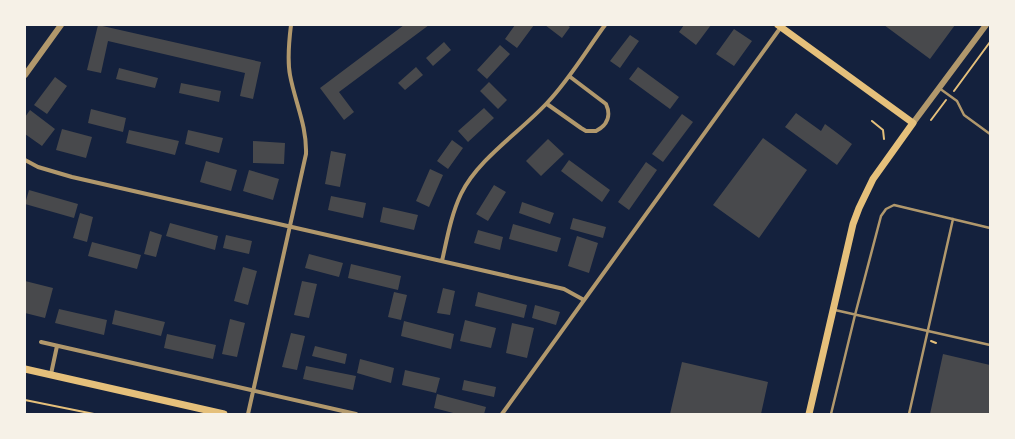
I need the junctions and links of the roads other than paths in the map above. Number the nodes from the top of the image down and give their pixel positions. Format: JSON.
{"nodes":[{"id":1,"x":61,"y":25,"type":"edge"},
{"id":2,"x":290,"y":25,"type":"edge"},
{"id":3,"x":605,"y":25,"type":"edge"},
{"id":4,"x":986,"y":25,"type":"edge"},
{"id":5,"x":779,"y":26,"type":"edge"},
{"id":6,"x":25,"y":76,"type":"edge"},
{"id":7,"x":569,"y":76,"type":"junction"},
{"id":8,"x":939,"y":87,"type":"junction"},
{"id":9,"x":547,"y":104,"type":"junction"},
{"id":10,"x":913,"y":123,"type":"junction"},
{"id":11,"x":990,"y":134,"type":"edge"},
{"id":12,"x":25,"y":160,"type":"edge"},
{"id":13,"x":953,"y":219,"type":"junction"},
{"id":14,"x":290,"y":226,"type":"junction"},
{"id":15,"x":990,"y":228,"type":"edge"},
{"id":16,"x":442,"y":261,"type":"junction"},
{"id":17,"x":584,"y":300,"type":"junction"},
{"id":18,"x":832,"y":310,"type":"junction"},
{"id":19,"x":855,"y":315,"type":"junction"},
{"id":20,"x":927,"y":331,"type":"junction"},
{"id":21,"x":41,"y":342,"type":"dead end"},
{"id":22,"x":990,"y":345,"type":"edge"},
{"id":23,"x":57,"y":346,"type":"junction"},
{"id":24,"x":25,"y":369,"type":"edge"},
{"id":25,"x":51,"y":374,"type":"junction"},
{"id":26,"x":253,"y":391,"type":"junction"},
{"id":27,"x":224,"y":414,"type":"edge"},
{"id":28,"x":248,"y":414,"type":"edge"},
{"id":29,"x":356,"y":414,"type":"edge"},
{"id":30,"x":502,"y":414,"type":"edge"},
{"id":31,"x":809,"y":414,"type":"edge"},
{"id":32,"x":831,"y":414,"type":"edge"},
{"id":33,"x":909,"y":414,"type":"edge"}],
"edges":[{"from":1,"to":6,"type":"street"},
{"from":2,"to":14,"type":"street"},
{"from":3,"to":7,"type":"street"},
{"from":4,"to":8,"type":"street"},
{"from":5,"to":10,"type":"main road"},
{"from":5,"to":17,"type":"street"},
{"from":7,"to":9,"type":"street"},
{"from":7,"to":9,"type":"street"},
{"from":8,"to":10,"type":"street"},
{"from":8,"to":11,"type":"lane"},
{"from":9,"to":16,"type":"street"},
{"from":10,"to":18,"type":"main road"},
{"from":12,"to":14,"type":"street"},
{"from":13,"to":15,"type":"lane"},
{"from":13,"to":19,"type":"lane"},
{"from":13,"to":20,"type":"lane"},
{"from":14,"to":16,"type":"street"},
{"from":14,"to":26,"type":"street"},
{"from":16,"to":17,"type":"street"},
{"from":17,"to":30,"type":"street"},
{"from":18,"to":19,"type":"lane"},
{"from":18,"to":31,"type":"main road"},
{"from":19,"to":20,"type":"lane"},
{"from":19,"to":32,"type":"lane"},
{"from":20,"to":22,"type":"lane"},
{"from":20,"to":33,"type":"lane"},
{"from":21,"to":23,"type":"street"},
{"from":23,"to":25,"type":"street"},
{"from":23,"to":26,"type":"street"},
{"from":24,"to":25,"type":"main road"},
{"from":25,"to":27,"type":"main road"},
{"from":26,"to":28,"type":"street"},
{"from":26,"to":29,"type":"street"}]}
